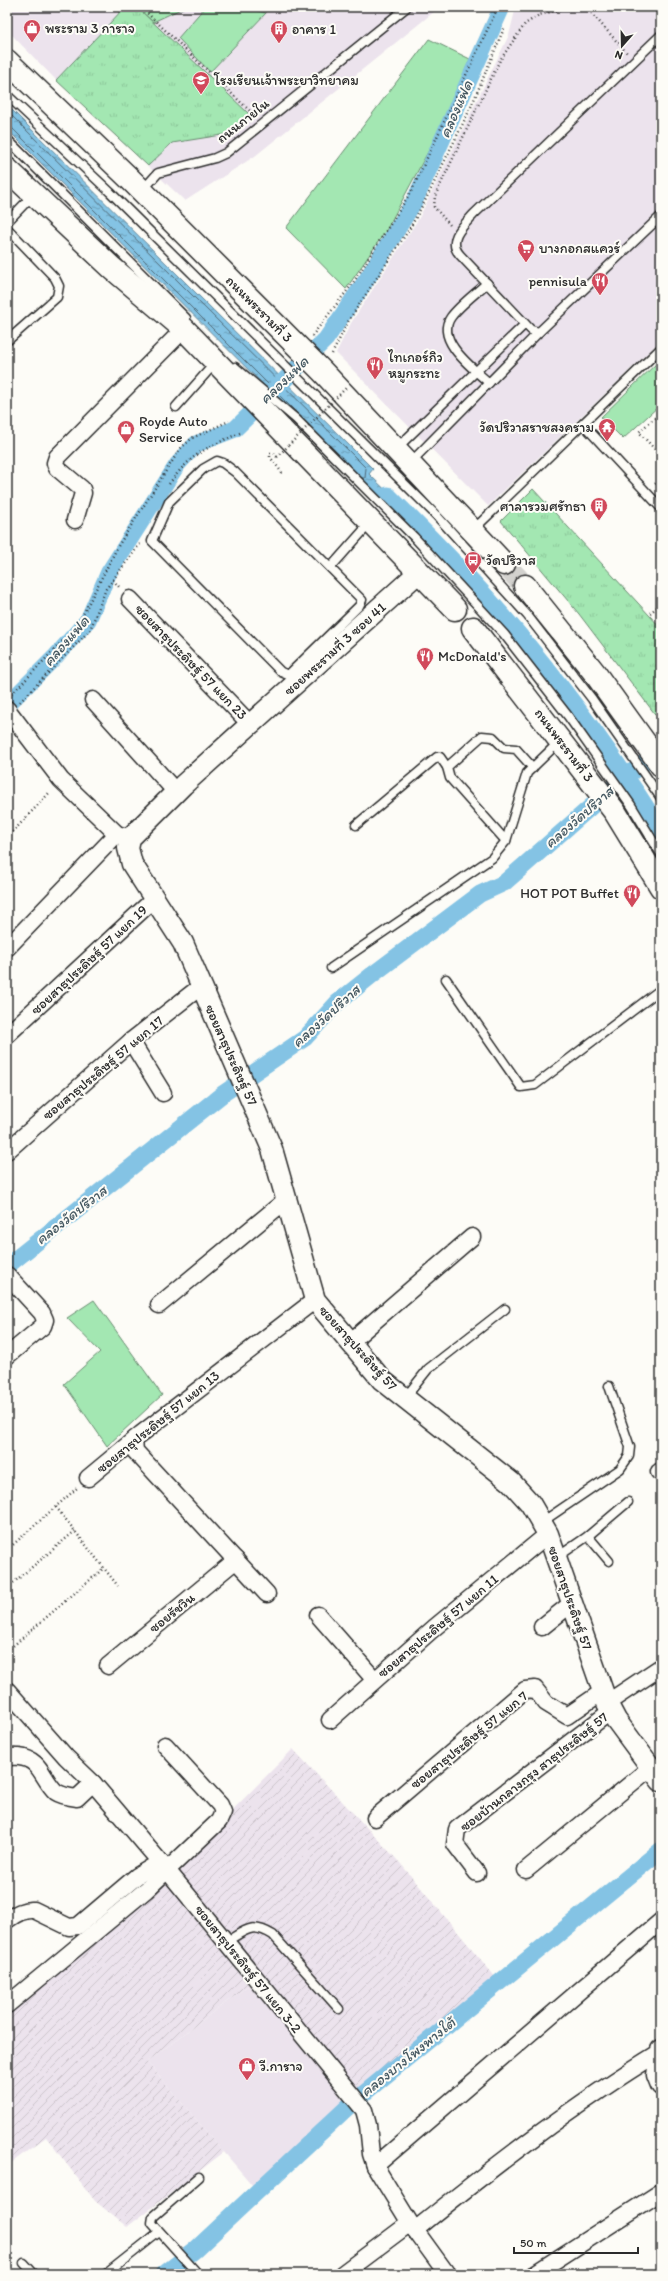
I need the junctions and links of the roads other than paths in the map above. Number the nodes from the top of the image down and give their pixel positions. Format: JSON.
{"nodes":[{"id":1,"x":407,"y":7,"type":"edge"},
{"id":2,"x":661,"y":35,"type":"edge"},
{"id":3,"x":7,"y":60,"type":"edge"},
{"id":4,"x":7,"y":95,"type":"edge"},
{"id":5,"x":7,"y":139,"type":"edge"},
{"id":6,"x":7,"y":169,"type":"edge"},
{"id":7,"x":142,"y":191,"type":"junction"},
{"id":8,"x":34,"y":195,"type":"junction"},
{"id":9,"x":661,"y":216,"type":"edge"},
{"id":10,"x":7,"y":222,"type":"edge"},
{"id":11,"x":7,"y":228,"type":"edge"},
{"id":12,"x":486,"y":284,"type":"junction"},
{"id":13,"x":525,"y":324,"type":"junction"},
{"id":14,"x":188,"y":326,"type":"junction"},
{"id":15,"x":539,"y":332,"type":"junction"},
{"id":16,"x":7,"y":341,"type":"edge"},
{"id":17,"x":661,"y":348,"type":"edge"},
{"id":18,"x":223,"y":362,"type":"junction"},
{"id":19,"x":476,"y":371,"type":"junction"},
{"id":20,"x":489,"y":383,"type":"junction"},
{"id":21,"x":176,"y":407,"type":"dead end"},
{"id":22,"x":583,"y":424,"type":"junction"},
{"id":23,"x":404,"y":456,"type":"junction"},
{"id":24,"x":661,"y":508,"type":"edge"},
{"id":25,"x":75,"y":520,"type":"dead end"},
{"id":26,"x":371,"y":522,"type":"junction"},
{"id":27,"x":473,"y":530,"type":"junction"},
{"id":28,"x":504,"y":564,"type":"tunnel mouth"},
{"id":29,"x":331,"y":566,"type":"junction"},
{"id":30,"x":419,"y":572,"type":"junction"},
{"id":31,"x":525,"y":586,"type":"tunnel mouth"},
{"id":32,"x":130,"y":599,"type":"dead end"},
{"id":33,"x":455,"y":609,"type":"dead end"},
{"id":34,"x":473,"y":628,"type":"dead end"},
{"id":35,"x":93,"y":700,"type":"dead end"},
{"id":36,"x":8,"y":711,"type":"edge"},
{"id":37,"x":251,"y":725,"type":"junction"},
{"id":38,"x":561,"y":740,"type":"junction"},
{"id":39,"x":640,"y":751,"type":"junction"},
{"id":40,"x":447,"y":767,"type":"junction"},
{"id":41,"x":533,"y":768,"type":"junction"},
{"id":42,"x":653,"y":770,"type":"edge"},
{"id":43,"x":603,"y":781,"type":"junction"},
{"id":44,"x":176,"y":792,"type":"junction"},
{"id":45,"x":661,"y":798,"type":"edge"},
{"id":46,"x":623,"y":809,"type":"junction"},
{"id":47,"x":356,"y":825,"type":"dead end"},
{"id":48,"x":123,"y":836,"type":"junction"},
{"id":49,"x":506,"y":841,"type":"junction"},
{"id":50,"x":661,"y":854,"type":"edge"},
{"id":51,"x":661,"y":887,"type":"edge"},
{"id":52,"x":153,"y":900,"type":"junction"},
{"id":53,"x":7,"y":948,"type":"edge"},
{"id":54,"x":331,"y":968,"type":"dead end"},
{"id":55,"x":446,"y":979,"type":"dead end"},
{"id":56,"x":200,"y":987,"type":"junction"},
{"id":57,"x":661,"y":989,"type":"edge"},
{"id":58,"x":7,"y":1035,"type":"edge"},
{"id":59,"x":131,"y":1041,"type":"junction"},
{"id":60,"x":163,"y":1094,"type":"dead end"},
{"id":61,"x":7,"y":1151,"type":"edge"},
{"id":62,"x":286,"y":1200,"type":"junction"},
{"id":63,"x":472,"y":1236,"type":"dead end"},
{"id":64,"x":8,"y":1276,"type":"edge"},
{"id":65,"x":314,"y":1300,"type":"junction"},
{"id":66,"x":159,"y":1305,"type":"dead end"},
{"id":67,"x":505,"y":1309,"type":"dead end"},
{"id":68,"x":349,"y":1343,"type":"junction"},
{"id":69,"x":7,"y":1356,"type":"edge"},
{"id":70,"x":609,"y":1386,"type":"dead end"},
{"id":71,"x":405,"y":1398,"type":"junction"},
{"id":72,"x":134,"y":1440,"type":"junction"},
{"id":73,"x":88,"y":1478,"type":"road end"},
{"id":74,"x":628,"y":1502,"type":"dead end"},
{"id":75,"x":545,"y":1528,"type":"junction"},
{"id":76,"x":588,"y":1536,"type":"junction"},
{"id":77,"x":556,"y":1558,"type":"junction"},
{"id":78,"x":236,"y":1560,"type":"junction"},
{"id":79,"x":609,"y":1561,"type":"dead end"},
{"id":80,"x":267,"y":1594,"type":"dead end"},
{"id":81,"x":572,"y":1603,"type":"junction"},
{"id":82,"x":318,"y":1615,"type":"dead end"},
{"id":83,"x":542,"y":1627,"type":"dead end"},
{"id":84,"x":108,"y":1666,"type":"dead end"},
{"id":85,"x":661,"y":1667,"type":"edge"},
{"id":86,"x":374,"y":1679,"type":"junction"},
{"id":87,"x":7,"y":1690,"type":"edge"},
{"id":88,"x":607,"y":1702,"type":"junction"},
{"id":89,"x":330,"y":1720,"type":"dead end"},
{"id":90,"x":166,"y":1746,"type":"dead end"},
{"id":91,"x":7,"y":1758,"type":"edge"},
{"id":92,"x":657,"y":1773,"type":"edge"},
{"id":93,"x":93,"y":1784,"type":"junction"},
{"id":94,"x":375,"y":1818,"type":"dead end"},
{"id":95,"x":164,"y":1866,"type":"junction"},
{"id":96,"x":526,"y":1870,"type":"dead end"},
{"id":97,"x":477,"y":1873,"type":"dead end"},
{"id":98,"x":7,"y":1920,"type":"edge"},
{"id":99,"x":661,"y":1921,"type":"edge"},
{"id":100,"x":226,"y":1942,"type":"junction"},
{"id":101,"x":7,"y":2005,"type":"edge"},
{"id":102,"x":339,"y":2009,"type":"dead end"},
{"id":103,"x":660,"y":2051,"type":"edge"},
{"id":104,"x":661,"y":2085,"type":"edge"},
{"id":105,"x":375,"y":2166,"type":"junction"},
{"id":106,"x":199,"y":2177,"type":"dead end"},
{"id":107,"x":661,"y":2192,"type":"edge"},
{"id":108,"x":412,"y":2227,"type":"junction"},
{"id":109,"x":159,"y":2232,"type":"junction"},
{"id":110,"x":24,"y":2263,"type":"dead end"},
{"id":111,"x":34,"y":2274,"type":"edge"},
{"id":112,"x":106,"y":2274,"type":"edge"},
{"id":113,"x":198,"y":2274,"type":"edge"},
{"id":114,"x":342,"y":2274,"type":"edge"},
{"id":115,"x":447,"y":2274,"type":"edge"},
{"id":116,"x":534,"y":2274,"type":"edge"}],
"edges":[{"from":1,"to":7,"type":"lane","name":"ถนนภายใน"},
{"from":2,"to":12,"type":"lane"},
{"from":3,"to":7,"type":"main road","name":"ถนนพระรามที่ 3"},
{"from":4,"to":39,"type":"lane"},
{"from":5,"to":14,"type":"lane"},
{"from":6,"to":8,"type":"main road"},
{"from":7,"to":23,"type":"main road","name":"ถนนพระรามที่ 3"},
{"from":8,"to":10,"type":"lane"},
{"from":8,"to":14,"type":"main road"},
{"from":9,"to":15,"type":"lane"},
{"from":11,"to":16,"type":"lane"},
{"from":12,"to":13,"type":"lane"},
{"from":12,"to":19,"type":"lane"},
{"from":13,"to":15,"type":"lane"},
{"from":13,"to":19,"type":"lane"},
{"from":14,"to":18,"type":"main road"},
{"from":14,"to":25,"type":"street"},
{"from":15,"to":20,"type":"lane"},
{"from":17,"to":22,"type":"lane"},
{"from":18,"to":21,"type":"lane"},
{"from":18,"to":26,"type":"main road"},
{"from":18,"to":43,"type":"lane"},
{"from":19,"to":20,"type":"lane"},
{"from":19,"to":23,"type":"lane"},
{"from":20,"to":23,"type":"lane"},
{"from":22,"to":24,"type":"lane"},
{"from":22,"to":27,"type":"lane"},
{"from":23,"to":27,"type":"main road","name":"ถนนพระรามที่ 3"},
{"from":26,"to":29,"type":"lane"},
{"from":26,"to":30,"type":"main road"},
{"from":27,"to":28,"type":"main road","name":"ถนนพระรามที่ 3"},
{"from":29,"to":29,"type":"lane"},
{"from":30,"to":33,"type":"main road"},
{"from":30,"to":37,"type":"street","name":"ซอยพระรามที่ 3 ซอย 41"},
{"from":31,"to":39,"type":"main road"},
{"from":32,"to":37,"type":"street","name":"ซอยสาธุประดิษฐ์ 57 แยก 23"},
{"from":34,"to":38,"type":"main road","name":"ถนนพระรามที่ 3"},
{"from":35,"to":44,"type":"street"},
{"from":36,"to":48,"type":"street"},
{"from":37,"to":44,"type":"street"},
{"from":38,"to":41,"type":"lane"},
{"from":38,"to":43,"type":"main road","name":"ถนนพระรามที่ 3"},
{"from":39,"to":42,"type":"main road"},
{"from":40,"to":41,"type":"lane"},
{"from":40,"to":47,"type":"lane"},
{"from":40,"to":49,"type":"lane"},
{"from":41,"to":49,"type":"lane"},
{"from":42,"to":45,"type":"lane"},
{"from":43,"to":46,"type":"main road","name":"ถนนพระรามที่ 3"},
{"from":44,"to":48,"type":"street"},
{"from":46,"to":50,"type":"lane"},
{"from":46,"to":51,"type":"main road","name":"ถนนพระรามที่ 3"},
{"from":48,"to":52,"type":"street","name":"ซอยสาธุประดิษฐ์ 57"},
{"from":48,"to":53,"type":"street"},
{"from":49,"to":54,"type":"lane"},
{"from":52,"to":56,"type":"street","name":"ซอยสาธุประดิษฐ์ 57"},
{"from":52,"to":58,"type":"street","name":"ซอยสาธุประดิษฐ์ 57 แยก 19"},
{"from":55,"to":57,"type":"lane"},
{"from":56,"to":59,"type":"street","name":"ซอยสาธุประดิษฐ์ 57 แยก 17"},
{"from":56,"to":62,"type":"street","name":"ซอยสาธุประดิษฐ์ 57"},
{"from":59,"to":60,"type":"street"},
{"from":59,"to":61,"type":"street","name":"ซอยสาธุประดิษฐ์ 57 แยก 17"},
{"from":62,"to":65,"type":"street","name":"ซอยสาธุประดิษฐ์ 57"},
{"from":62,"to":66,"type":"street"},
{"from":63,"to":68,"type":"street"},
{"from":64,"to":69,"type":"street"},
{"from":65,"to":68,"type":"street","name":"ซอยสาธุประดิษฐ์ 57"},
{"from":65,"to":72,"type":"street","name":"ซอยสาธุประดิษฐ์ 57 แยก 13"},
{"from":67,"to":71,"type":"lane"},
{"from":68,"to":71,"type":"street","name":"ซอยสาธุประดิษฐ์ 57"},
{"from":70,"to":75,"type":"lane"},
{"from":71,"to":75,"type":"street","name":"ซอยสาธุประดิษฐ์ 57"},
{"from":72,"to":73,"type":"street","name":"ซอยสาธุประดิษฐ์ 57 แยก 13"},
{"from":72,"to":78,"type":"street"},
{"from":74,"to":76,"type":"lane"},
{"from":75,"to":77,"type":"street","name":"ซอยสาธุประดิษฐ์ 57"},
{"from":75,"to":86,"type":"street","name":"ซอยสาธุประดิษฐ์ 57 แยก 11"},
{"from":76,"to":77,"type":"lane"},
{"from":76,"to":79,"type":"lane"},
{"from":77,"to":81,"type":"street","name":"ซอยสาธุประดิษฐ์ 57"},
{"from":78,"to":80,"type":"street"},
{"from":78,"to":84,"type":"street","name":"ซอยรัชวิน"},
{"from":81,"to":83,"type":"street"},
{"from":81,"to":88,"type":"street","name":"ซอยสาธุประดิษฐ์ 57"},
{"from":82,"to":86,"type":"street"},
{"from":85,"to":88,"type":"street"},
{"from":86,"to":89,"type":"street","name":"ซอยสาธุประดิษฐ์ 57 แยก 11"},
{"from":87,"to":93,"type":"street","name":"ซอยสาธุประดิษฐ์ 57 แยก 3-2"},
{"from":88,"to":92,"type":"street","name":"ซอยสาธุประดิษฐ์ 57"},
{"from":88,"to":94,"type":"street","name":"ซอยสาธุประดิษฐ์ 57 แยก 7"},
{"from":88,"to":97,"type":"street","name":"ซอยบ้านกลางกรุง สาธุประดิษฐ์ 57"},
{"from":90,"to":95,"type":"street"},
{"from":91,"to":93,"type":"street"},
{"from":92,"to":96,"type":"street"},
{"from":93,"to":95,"type":"street","name":"ซอยสาธุประดิษฐ์ 57 แยก 3-2"},
{"from":95,"to":98,"type":"street"},
{"from":95,"to":100,"type":"street","name":"ซอยสาธุประดิษฐ์ 57 แยก 3-2"},
{"from":95,"to":101,"type":"street"},
{"from":99,"to":105,"type":"street"},
{"from":100,"to":102,"type":"lane"},
{"from":100,"to":105,"type":"street","name":"ซอยสาธุประดิษฐ์ 57 แยก 3-2"},
{"from":103,"to":104,"type":"street"},
{"from":103,"to":108,"type":"street"},
{"from":105,"to":108,"type":"street","name":"ซอยสาธุประดิษฐ์ 57 แยก 3-2"},
{"from":106,"to":109,"type":"lane"},
{"from":107,"to":116,"type":"street"},
{"from":108,"to":114,"type":"street"},
{"from":108,"to":115,"type":"street","name":"ซอยสาธุประดิษฐ์ 57 แยก 3-2"},
{"from":109,"to":112,"type":"lane"},
{"from":109,"to":113,"type":"lane"},
{"from":110,"to":111,"type":"lane"}]}
